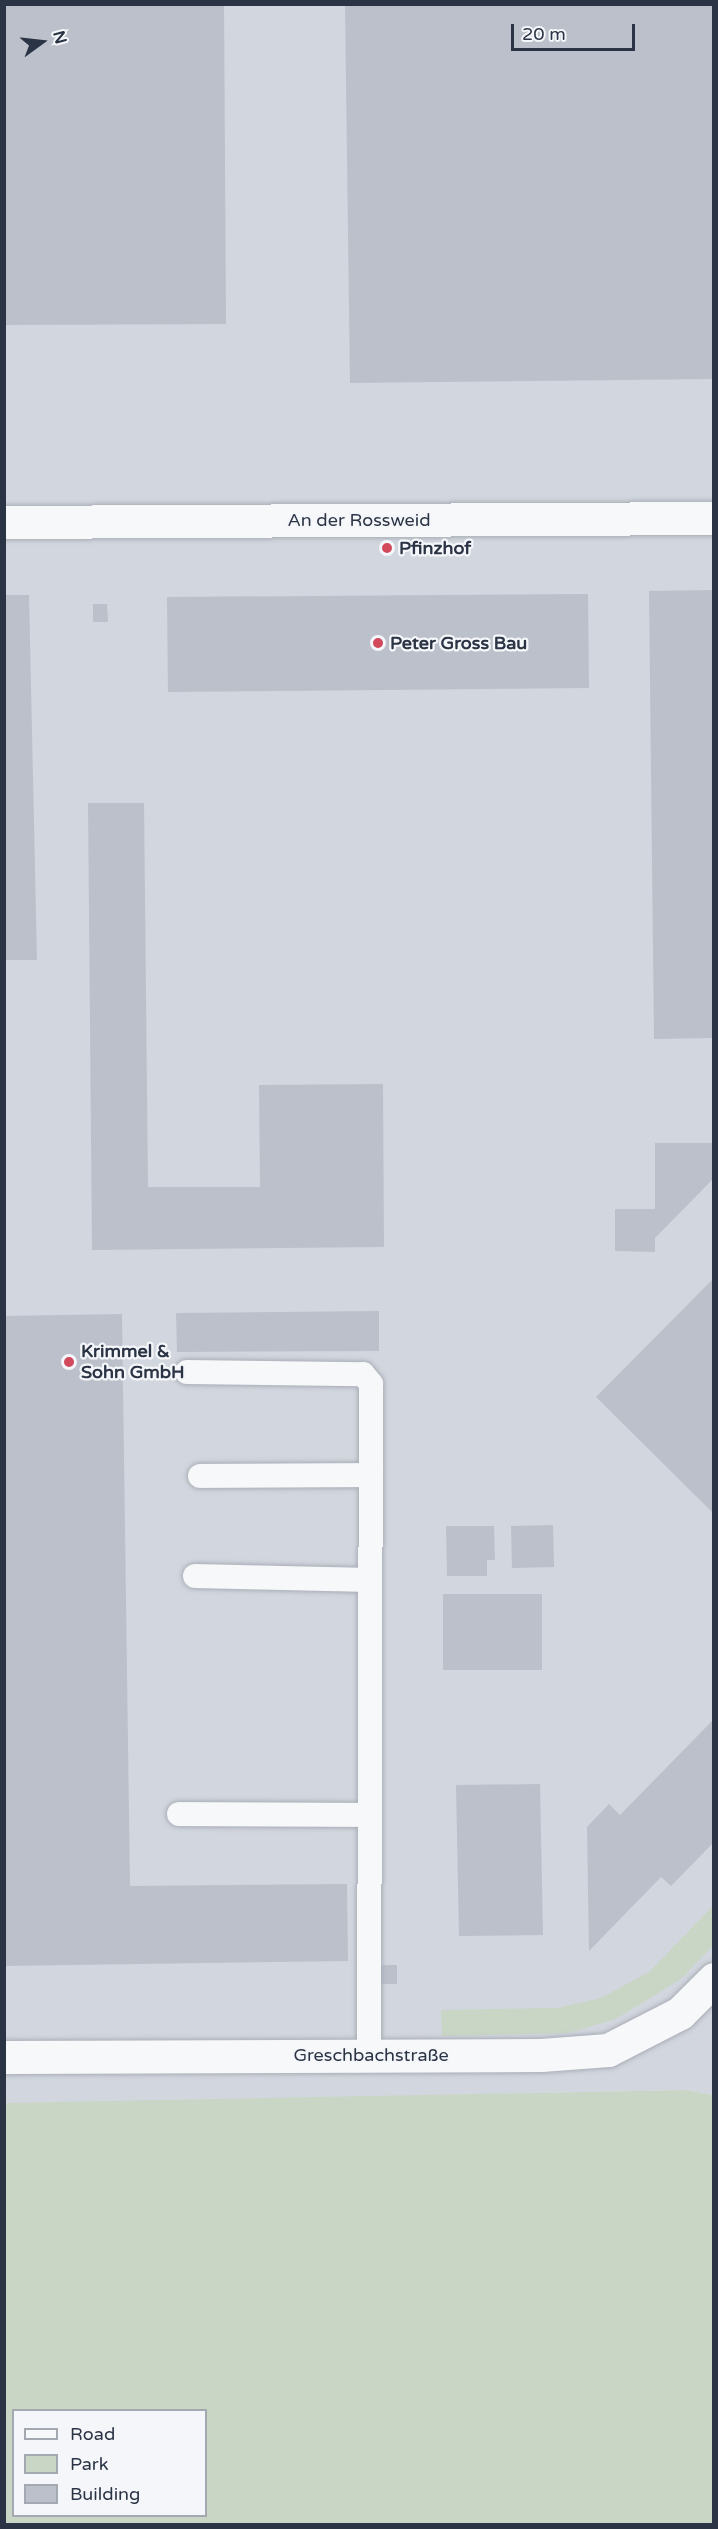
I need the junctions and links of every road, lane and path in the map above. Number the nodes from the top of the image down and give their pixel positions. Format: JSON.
{"nodes":[{"id":1,"x":714,"y":518,"type":"edge"},
{"id":2,"x":4,"y":522,"type":"edge"},
{"id":3,"x":187,"y":1372,"type":"dead end"},
{"id":4,"x":370,"y":1475,"type":"junction"},
{"id":5,"x":200,"y":1476,"type":"dead end"},
{"id":6,"x":195,"y":1576,"type":"dead end"},
{"id":7,"x":370,"y":1580,"type":"junction"},
{"id":8,"x":179,"y":1814,"type":"dead end"},
{"id":9,"x":369,"y":1815,"type":"junction"},
{"id":10,"x":714,"y":1979,"type":"edge"},
{"id":11,"x":369,"y":2054,"type":"junction"},
{"id":12,"x":4,"y":2056,"type":"edge"}],
"edges":[{"from":1,"to":2,"type":"street","name":"An der Rossweid"},
{"from":3,"to":4,"type":"lane"},
{"from":4,"to":5,"type":"lane"},
{"from":4,"to":7,"type":"lane"},
{"from":6,"to":7,"type":"lane"},
{"from":7,"to":9,"type":"lane"},
{"from":8,"to":9,"type":"lane"},
{"from":9,"to":11,"type":"lane"},
{"from":10,"to":11,"type":"street","name":"Greschbachstraße"},
{"from":11,"to":12,"type":"street","name":"Greschbachstraße"}]}
